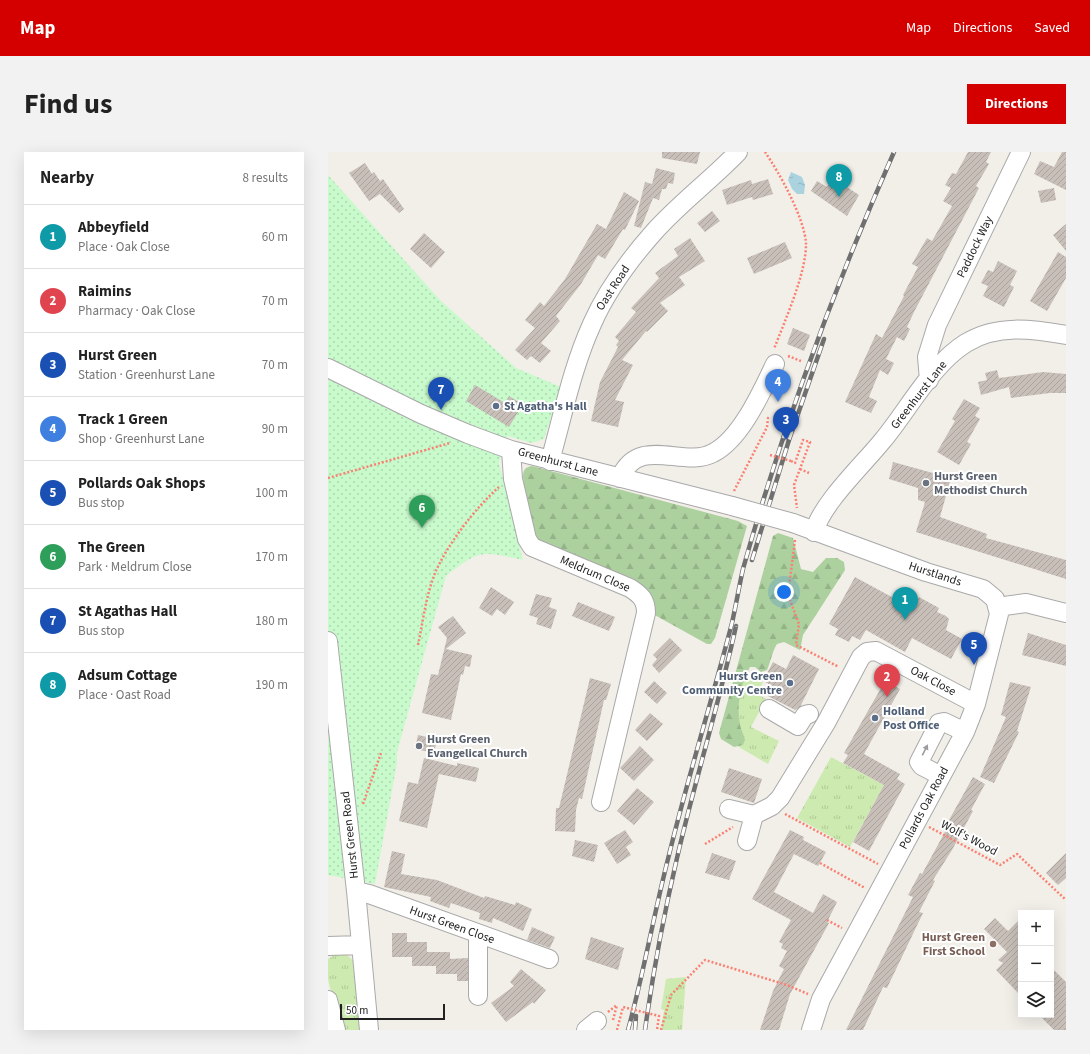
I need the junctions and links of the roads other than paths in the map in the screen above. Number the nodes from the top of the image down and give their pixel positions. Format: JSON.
{"nodes":[{"id":1,"x":738,"y":152,"type":"edge"},
{"id":2,"x":1021,"y":152,"type":"edge"},
{"id":3,"x":1066,"y":335,"type":"edge"},
{"id":4,"x":930,"y":342,"type":"junction"},
{"id":5,"x":950,"y":356,"type":"junction"},
{"id":6,"x":775,"y":364,"type":"road end"},
{"id":7,"x":328,"y":368,"type":"edge"},
{"id":8,"x":929,"y":380,"type":"junction"},
{"id":9,"x":511,"y":450,"type":"junction"},
{"id":10,"x":550,"y":460,"type":"junction"},
{"id":11,"x":620,"y":478,"type":"junction"},
{"id":12,"x":802,"y":527,"type":"junction"},
{"id":13,"x":997,"y":607,"type":"junction"},
{"id":14,"x":1066,"y":613,"type":"edge"},
{"id":15,"x":328,"y":641,"type":"edge"},
{"id":16,"x":976,"y":704,"type":"junction"},
{"id":17,"x":769,"y":709,"type":"dead end"},
{"id":18,"x":826,"y":723,"type":"junction"},
{"id":19,"x":965,"y":732,"type":"junction"},
{"id":20,"x":334,"y":736,"type":"edge"},
{"id":21,"x":941,"y":776,"type":"junction"},
{"id":22,"x":600,"y":802,"type":"dead end"},
{"id":23,"x":729,"y":809,"type":"dead end"},
{"id":24,"x":754,"y":815,"type":"junction"},
{"id":25,"x":747,"y":841,"type":"dead end"},
{"id":26,"x":356,"y":891,"type":"junction"},
{"id":27,"x":478,"y":935,"type":"junction"},
{"id":28,"x":361,"y":945,"type":"junction"},
{"id":29,"x":328,"y":946,"type":"edge"},
{"id":30,"x":549,"y":959,"type":"dead end"},
{"id":31,"x":478,"y":996,"type":"dead end"},
{"id":32,"x":328,"y":1000,"type":"edge"},
{"id":33,"x":336,"y":1030,"type":"edge"},
{"id":34,"x":368,"y":1030,"type":"edge"},
{"id":35,"x":811,"y":1030,"type":"edge"}],
"edges":[{"from":1,"to":10,"type":"street","name":"Oast Road"},
{"from":2,"to":4,"type":"street","name":"Paddock Way"},
{"from":3,"to":5,"type":"street","name":"Greenhurst Lane"},
{"from":4,"to":5,"type":"street"},
{"from":4,"to":8,"type":"street","name":"Paddock Way"},
{"from":5,"to":8,"type":"street","name":"Greenhurst Lane"},
{"from":6,"to":11,"type":"street"},
{"from":7,"to":9,"type":"street","name":"Greenhurst Lane"},
{"from":8,"to":12,"type":"street","name":"Greenhurst Lane"},
{"from":9,"to":10,"type":"street","name":"Greenhurst Lane"},
{"from":9,"to":22,"type":"street","name":"Meldrum Close"},
{"from":10,"to":11,"type":"street","name":"Greenhurst Lane"},
{"from":11,"to":12,"type":"street","name":"Greenhurst Lane","bridge":true},
{"from":12,"to":13,"type":"street","name":"Hurstlands"},
{"from":13,"to":14,"type":"street"},
{"from":13,"to":16,"type":"street","name":"Pollards Oak Road"},
{"from":15,"to":20,"type":"street","name":"Hurst Green Road"},
{"from":16,"to":18,"type":"street","name":"Oak Close"},
{"from":16,"to":19,"type":"street","name":"Pollards Oak Road"},
{"from":17,"to":18,"type":"street"},
{"from":18,"to":24,"type":"street"},
{"from":19,"to":21,"type":"street","name":"Pollards Oak Road"},
{"from":21,"to":19,"type":"street","one_way":true},
{"from":20,"to":26,"type":"street","name":"Hurst Green Road"},
{"from":21,"to":35,"type":"street","name":"Pollards Oak Road"},
{"from":23,"to":24,"type":"street"},
{"from":24,"to":25,"type":"street"},
{"from":26,"to":27,"type":"street","name":"Hurst Green Close"},
{"from":26,"to":28,"type":"street","name":"Hurst Green Road"},
{"from":27,"to":30,"type":"street","name":"Hurst Green Close"},
{"from":27,"to":31,"type":"street"},
{"from":28,"to":29,"type":"street"},
{"from":28,"to":34,"type":"street","name":"Hurst Green Road"},
{"from":32,"to":33,"type":"street"}]}
